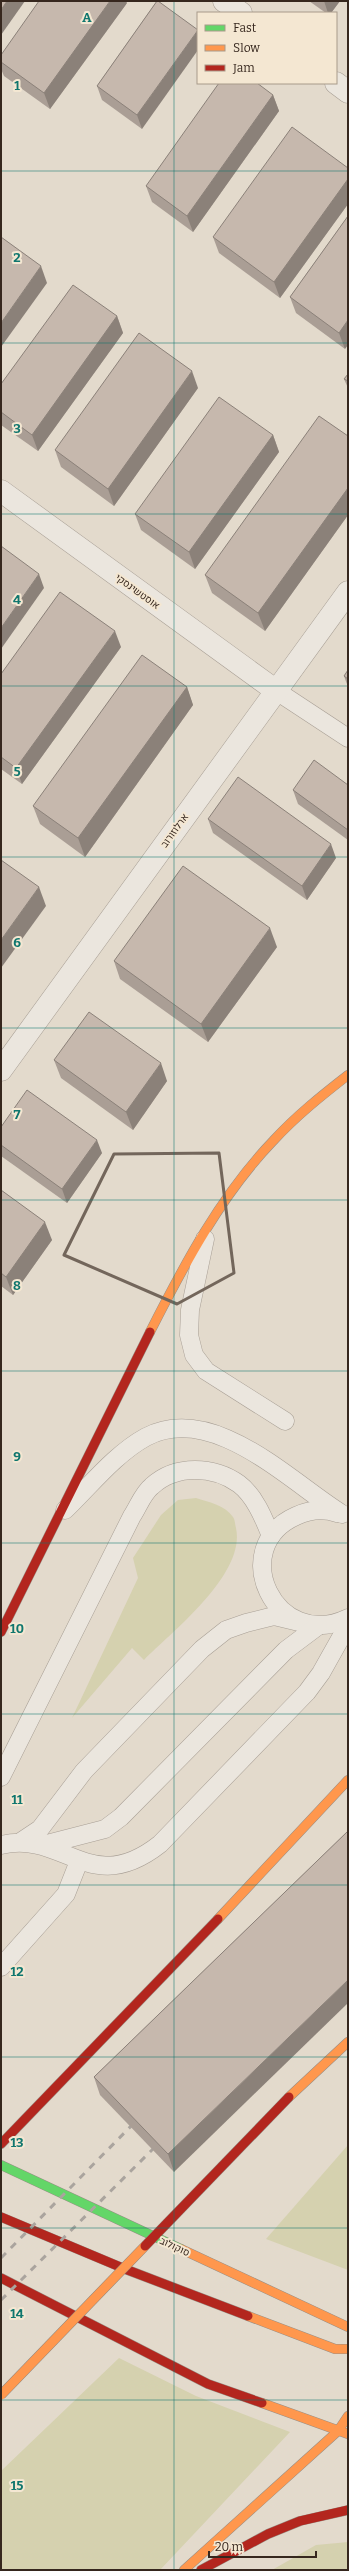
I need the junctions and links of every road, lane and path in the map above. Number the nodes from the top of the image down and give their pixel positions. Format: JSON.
{"nodes":[{"id":1,"x":224,"y":1,"type":"edge"},
{"id":2,"x":240,"y":12,"type":"edge"},
{"id":3,"x":337,"y":84,"type":"edge"},
{"id":4,"x":348,"y":92,"type":"edge"},
{"id":5,"x":1,"y":491,"type":"edge"},
{"id":6,"x":348,"y":592,"type":"edge"},
{"id":7,"x":275,"y":690,"type":"junction"},
{"id":8,"x":348,"y":738,"type":"edge"},
{"id":9,"x":1,"y":1070,"type":"edge"},
{"id":10,"x":348,"y":1075,"type":"edge"},
{"id":11,"x":207,"y":1230,"type":"junction"},
{"id":12,"x":284,"y":1421,"type":"dead end"},
{"id":13,"x":345,"y":1516,"type":"edge"},
{"id":14,"x":58,"y":1517,"type":"junction"},
{"id":15,"x":271,"y":1536,"type":"junction"},
{"id":16,"x":348,"y":1618,"type":"edge"},
{"id":17,"x":299,"y":1622,"type":"junction"},
{"id":18,"x":348,"y":1625,"type":"edge"},
{"id":19,"x":318,"y":1626,"type":"junction"},
{"id":20,"x":1,"y":1632,"type":"edge"},
{"id":21,"x":1,"y":1777,"type":"edge"},
{"id":22,"x":348,"y":1780,"type":"edge"},
{"id":23,"x":22,"y":1841,"type":"junction"},
{"id":24,"x":1,"y":1845,"type":"edge"},
{"id":25,"x":43,"y":1845,"type":"junction"},
{"id":26,"x":79,"y":1861,"type":"junction"},
{"id":27,"x":1,"y":1967,"type":"edge"},
{"id":28,"x":348,"y":2042,"type":"edge"},
{"id":29,"x":1,"y":2144,"type":"edge"},
{"id":30,"x":1,"y":2165,"type":"edge"},
{"id":31,"x":1,"y":2217,"type":"edge"},
{"id":32,"x":1,"y":2278,"type":"edge"},
{"id":33,"x":348,"y":2327,"type":"edge"},
{"id":34,"x":348,"y":2349,"type":"edge"},
{"id":35,"x":1,"y":2395,"type":"edge"},
{"id":36,"x":348,"y":2416,"type":"edge"},
{"id":37,"x":338,"y":2431,"type":"junction"},
{"id":38,"x":348,"y":2434,"type":"edge"},
{"id":39,"x":348,"y":2510,"type":"edge"},
{"id":40,"x":184,"y":2570,"type":"edge"},
{"id":41,"x":201,"y":2570,"type":"edge"}],
"edges":[{"from":1,"to":2,"type":"street"},
{"from":3,"to":4,"type":"street"},
{"from":5,"to":7,"type":"street","name":"אוסטשינסקי"},
{"from":6,"to":7,"type":"street","name":"ארלוזורוב"},
{"from":7,"to":8,"type":"lane"},
{"from":7,"to":9,"type":"street","name":"ארלוזורוב"},
{"from":10,"to":11,"type":"main road"},
{"from":11,"to":12,"type":"lane"},
{"from":11,"to":14,"type":"main road"},
{"from":13,"to":14,"type":"lane"},
{"from":13,"to":15,"type":"lane"},
{"from":14,"to":20,"type":"main road"},
{"from":15,"to":17,"type":"lane"},
{"from":15,"to":21,"type":"lane"},
{"from":16,"to":19,"type":"lane"},
{"from":17,"to":19,"type":"lane"},
{"from":17,"to":23,"type":"lane"},
{"from":18,"to":26,"type":"lane"},
{"from":19,"to":25,"type":"lane"},
{"from":22,"to":29,"type":"main road"},
{"from":23,"to":24,"type":"lane"},
{"from":23,"to":25,"type":"lane"},
{"from":25,"to":26,"type":"lane"},
{"from":26,"to":27,"type":"lane"},
{"from":28,"to":35,"type":"main road","bridge":true},
{"from":30,"to":33,"type":"main road","name":"סוקולוב"},
{"from":31,"to":34,"type":"main road"},
{"from":32,"to":37,"type":"main road"},
{"from":36,"to":37,"type":"main road"},
{"from":37,"to":38,"type":"main road"},
{"from":37,"to":40,"type":"main road"},
{"from":39,"to":41,"type":"main road"}]}
